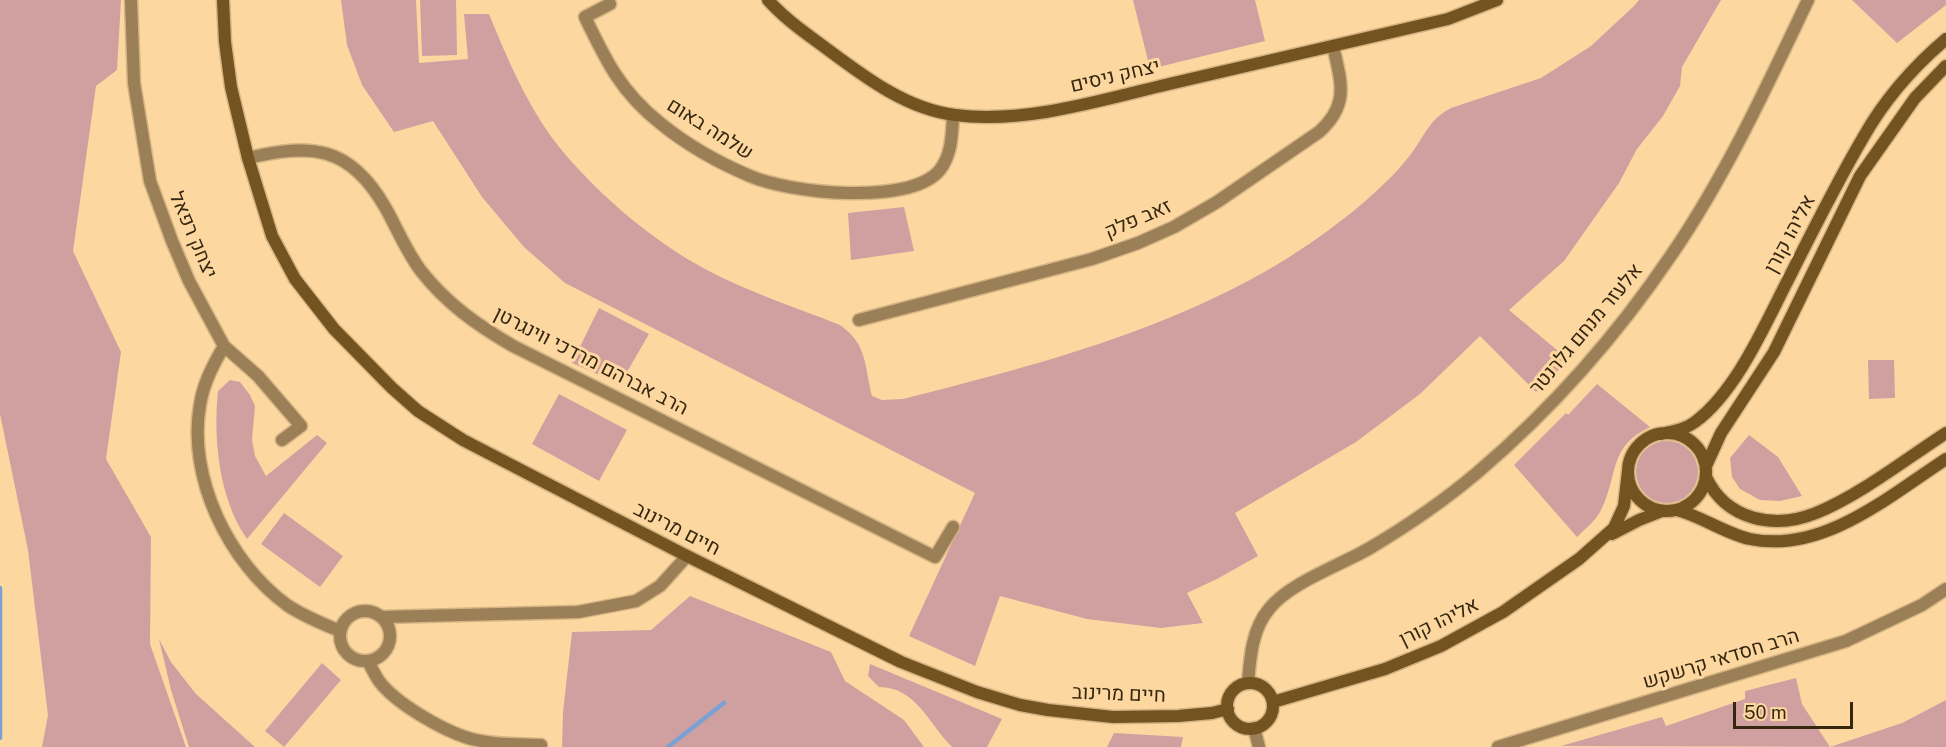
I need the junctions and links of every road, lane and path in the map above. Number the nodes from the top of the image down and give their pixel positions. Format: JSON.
{"nodes":[{"id":1,"x":131,"y":0,"type":"edge"},
{"id":2,"x":223,"y":0,"type":"edge"},
{"id":3,"x":768,"y":0,"type":"edge"},
{"id":4,"x":1497,"y":0,"type":"edge"},
{"id":5,"x":1808,"y":0,"type":"edge"},
{"id":6,"x":610,"y":4,"type":"dead end"},
{"id":7,"x":1946,"y":39,"type":"edge"},
{"id":8,"x":1333,"y":46,"type":"junction"},
{"id":9,"x":1946,"y":66,"type":"edge"},
{"id":10,"x":953,"y":115,"type":"junction"},
{"id":11,"x":248,"y":158,"type":"junction"},
{"id":12,"x":859,"y":320,"type":"dead end"},
{"id":13,"x":224,"y":346,"type":"junction"},
{"id":14,"x":1946,"y":433,"type":"edge"},
{"id":15,"x":1661,"y":434,"type":"junction"},
{"id":16,"x":282,"y":440,"type":"dead end"},
{"id":17,"x":1946,"y":459,"type":"edge"},
{"id":18,"x":1628,"y":471,"type":"junction"},
{"id":19,"x":1706,"y":472,"type":"junction"},
{"id":20,"x":1677,"y":510,"type":"junction"},
{"id":21,"x":1663,"y":511,"type":"junction"},
{"id":22,"x":953,"y":526,"type":"dead end"},
{"id":23,"x":1603,"y":539,"type":"junction"},
{"id":24,"x":687,"y":556,"type":"junction"},
{"id":25,"x":1946,"y":589,"type":"edge"},
{"id":26,"x":382,"y":617,"type":"junction"},
{"id":27,"x":340,"y":631,"type":"junction"},
{"id":28,"x":368,"y":661,"type":"junction"},
{"id":29,"x":1248,"y":683,"type":"junction"},
{"id":30,"x":1273,"y":702,"type":"junction"},
{"id":31,"x":1228,"y":709,"type":"junction"},
{"id":32,"x":1254,"y":728,"type":"junction"},
{"id":33,"x":541,"y":744,"type":"dead end"},
{"id":34,"x":1259,"y":747,"type":"edge"},
{"id":35,"x":1498,"y":747,"type":"edge"}],
"edges":[{"from":1,"to":13,"type":"street","name":"יצחק רפאל"},
{"from":2,"to":11,"type":"street","name":"חיים מרינוב"},
{"from":3,"to":10,"type":"street","name":"יצחק ניסים"},
{"from":4,"to":8,"type":"street","name":"יצחק ניסים"},
{"from":5,"to":29,"type":"street","name":"אלעזר מנחם גלרנטר"},
{"from":6,"to":10,"type":"street","name":"שלמה באום"},
{"from":7,"to":15,"type":"street","name":"אליהו קורן"},
{"from":8,"to":10,"type":"street","name":"יצחק ניסים"},
{"from":8,"to":12,"type":"street","name":"זאב פלק"},
{"from":9,"to":19,"type":"street","name":"אליהו קורן"},
{"from":11,"to":22,"type":"street","name":"הרב אברהם מרדכי ווינגרטן"},
{"from":11,"to":24,"type":"street","name":"חיים מרינוב"},
{"from":13,"to":16,"type":"street","name":"יצחק רפאל"},
{"from":13,"to":27,"type":"street"},
{"from":14,"to":19,"type":"street"},
{"from":15,"to":18,"type":"street"},
{"from":15,"to":19,"type":"street"},
{"from":17,"to":20,"type":"street"},
{"from":18,"to":21,"type":"street"},
{"from":18,"to":23,"type":"street","name":"אליהו קורן"},
{"from":19,"to":20,"type":"street"},
{"from":20,"to":21,"type":"street"},
{"from":21,"to":23,"type":"street","name":"אליהו קורן"},
{"from":23,"to":30,"type":"street","name":"אליהו קורן"},
{"from":24,"to":26,"type":"street"},
{"from":24,"to":31,"type":"street","name":"חיים מרינוב"},
{"from":25,"to":35,"type":"street","name":"הרב חסדאי קרשקש"},
{"from":26,"to":27,"type":"street"},
{"from":26,"to":28,"type":"street"},
{"from":27,"to":28,"type":"street"},
{"from":28,"to":33,"type":"street"},
{"from":29,"to":30,"type":"street"},
{"from":29,"to":31,"type":"street"},
{"from":30,"to":32,"type":"street"},
{"from":31,"to":32,"type":"street"},
{"from":32,"to":34,"type":"street"}]}
